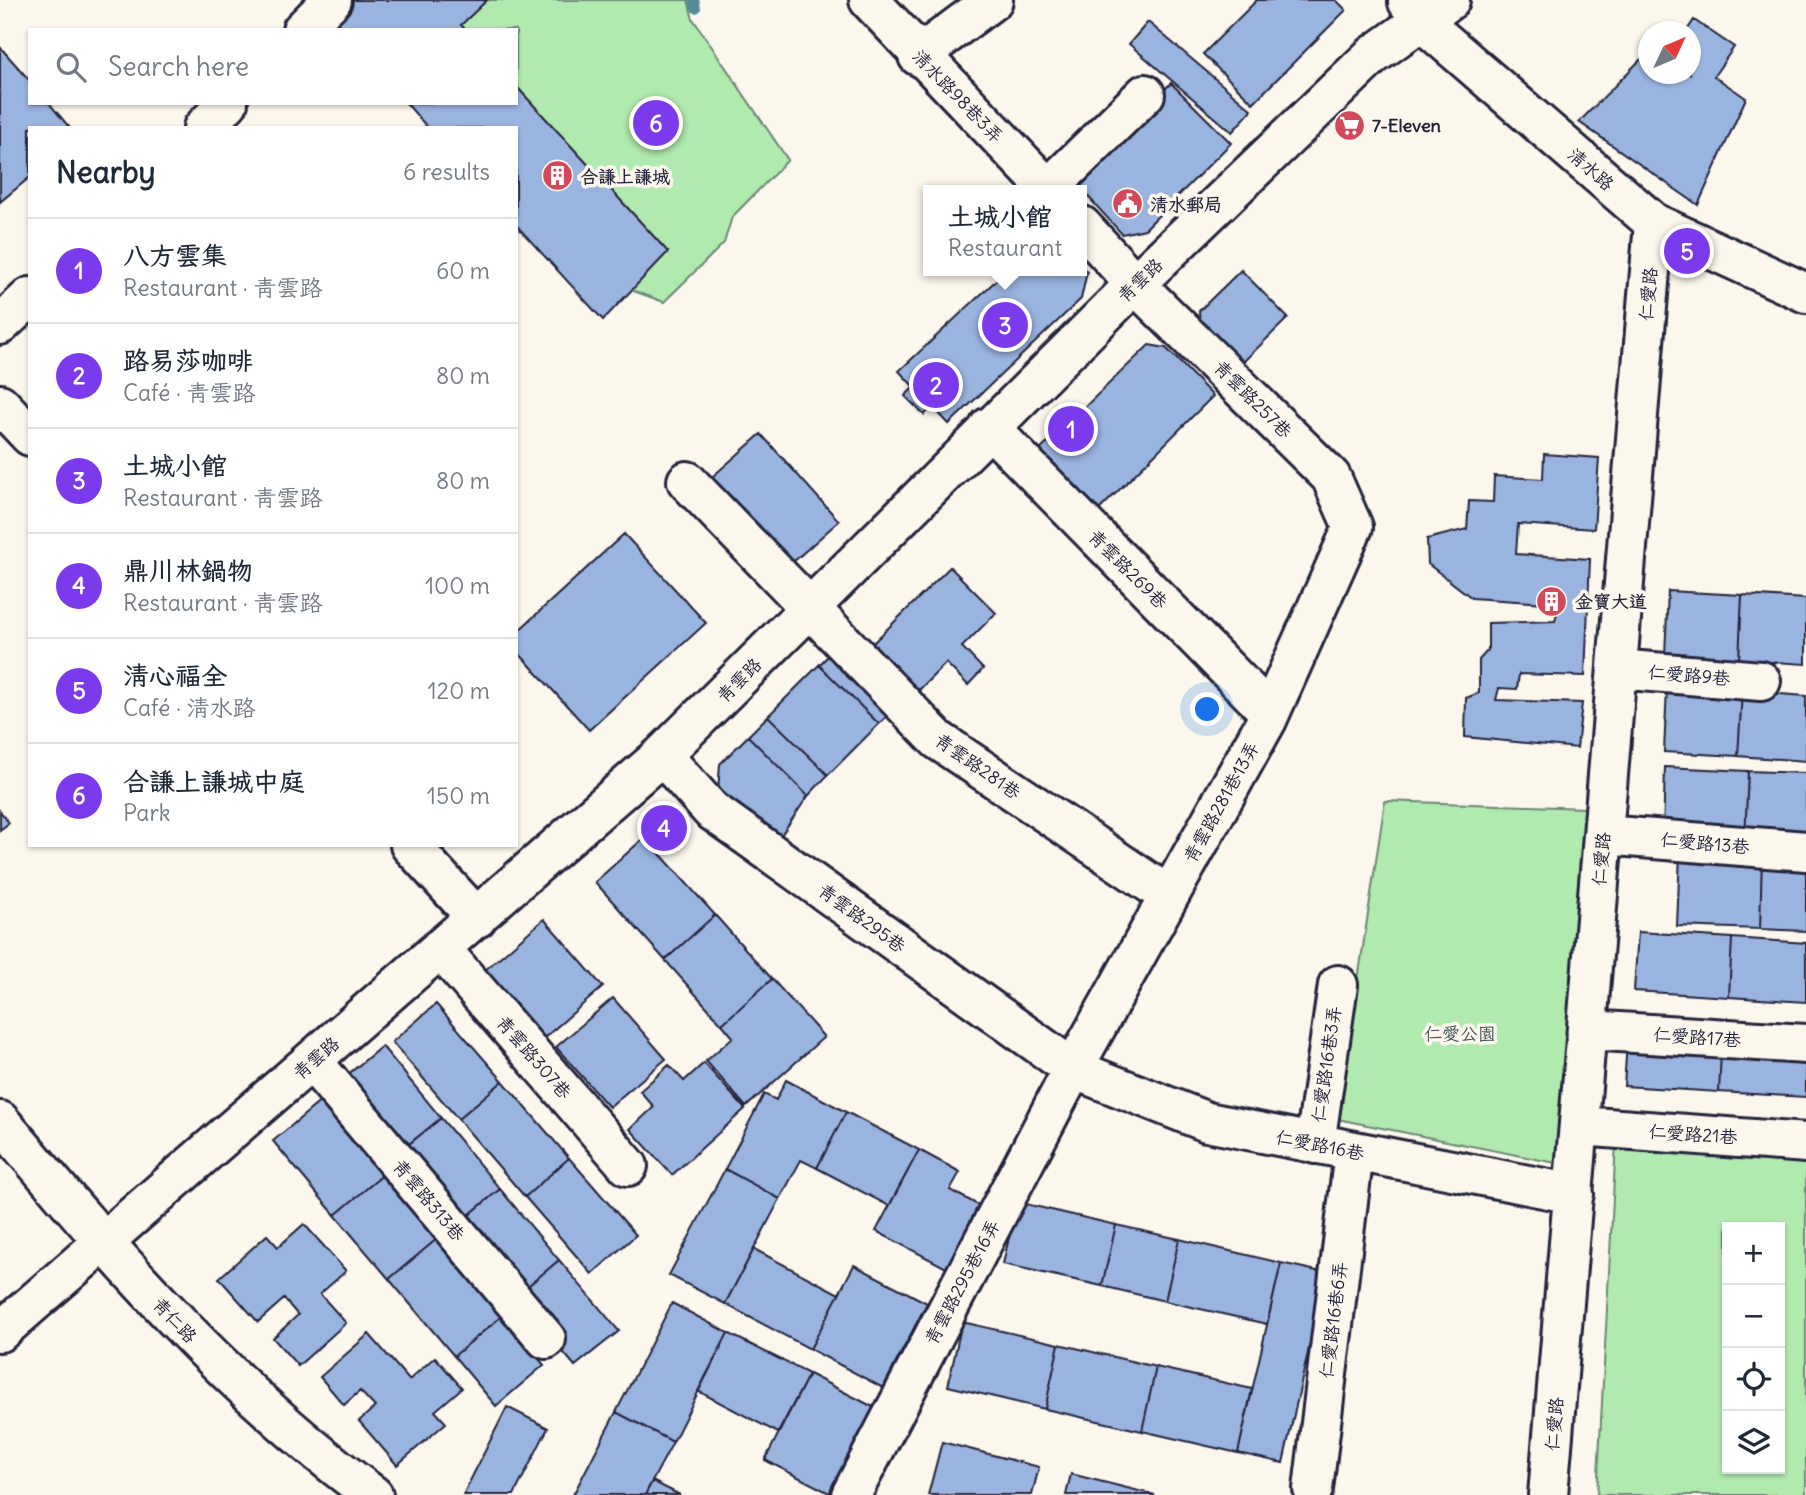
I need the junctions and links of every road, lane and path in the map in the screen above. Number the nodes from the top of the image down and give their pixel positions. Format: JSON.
{"nodes":[{"id":1,"x":869,"y":0,"type":"edge"},
{"id":2,"x":993,"y":0,"type":"edge"},
{"id":3,"x":1426,"y":7,"type":"edge"},
{"id":4,"x":918,"y":56,"type":"junction"},
{"id":5,"x":1145,"y":94,"type":"dead end"},
{"id":6,"x":226,"y":105,"type":"edge"},
{"id":7,"x":205,"y":126,"type":"edge"},
{"id":8,"x":1044,"y":185,"type":"edge"},
{"id":9,"x":1054,"y":185,"type":"edge"},
{"id":10,"x":1654,"y":223,"type":"junction"},
{"id":11,"x":1087,"y":231,"type":"edge"},
{"id":12,"x":1135,"y":284,"type":"junction"},
{"id":13,"x":1804,"y":289,"type":"edge"},
{"id":14,"x":28,"y":299,"type":"edge"},
{"id":15,"x":0,"y":325,"type":"edge"},
{"id":16,"x":0,"y":404,"type":"edge"},
{"id":17,"x":989,"y":427,"type":"junction"},
{"id":18,"x":28,"y":434,"type":"edge"},
{"id":19,"x":687,"y":481,"type":"dead end"},
{"id":20,"x":1353,"y":527,"type":"joint"},
{"id":21,"x":810,"y":610,"type":"junction"},
{"id":22,"x":1617,"y":669,"type":"junction"},
{"id":23,"x":1761,"y":681,"type":"dead end"},
{"id":24,"x":1268,"y":711,"type":"junction"},
{"id":25,"x":662,"y":755,"type":"junction"},
{"id":26,"x":1603,"y":835,"type":"junction"},
{"id":27,"x":412,"y":847,"type":"edge"},
{"id":28,"x":1806,"y":851,"type":"edge"},
{"id":29,"x":1169,"y":896,"type":"junction"},
{"id":30,"x":477,"y":918,"type":"junction"},
{"id":31,"x":440,"y":948,"type":"junction"},
{"id":32,"x":1338,"y":985,"type":"dead end"},
{"id":33,"x":1588,"y":1030,"type":"junction"},
{"id":34,"x":1806,"y":1044,"type":"edge"},
{"id":35,"x":313,"y":1061,"type":"junction"},
{"id":36,"x":1073,"y":1069,"type":"junction"},
{"id":37,"x":0,"y":1121,"type":"edge"},
{"id":38,"x":1580,"y":1126,"type":"junction"},
{"id":39,"x":1806,"y":1143,"type":"edge"},
{"id":40,"x":1315,"y":1144,"type":"junction"},
{"id":41,"x":1354,"y":1152,"type":"junction"},
{"id":42,"x":628,"y":1166,"type":"dead end"},
{"id":43,"x":1574,"y":1194,"type":"junction"},
{"id":44,"x":103,"y":1243,"type":"junction"},
{"id":45,"x":0,"y":1332,"type":"edge"},
{"id":46,"x":546,"y":1339,"type":"dead end"},
{"id":47,"x":1313,"y":1489,"type":"dead end"},
{"id":48,"x":373,"y":1495,"type":"edge"},
{"id":49,"x":851,"y":1495,"type":"edge"},
{"id":50,"x":1548,"y":1495,"type":"edge"}],
"edges":[{"from":1,"to":4,"type":"street","name":"清水路98巷3弄"},
{"from":2,"to":4,"type":"street"},
{"from":3,"to":10,"type":"street","name":"清水路"},
{"from":3,"to":12,"type":"street","name":"青雲路"},
{"from":4,"to":8,"type":"street","name":"清水路98巷3弄"},
{"from":5,"to":9,"type":"street"},
{"from":6,"to":7,"type":"street"},
{"from":10,"to":13,"type":"street","name":"清水路"},
{"from":10,"to":22,"type":"street","name":"仁愛路"},
{"from":11,"to":12,"type":"street"},
{"from":12,"to":17,"type":"street","name":"青雲路"},
{"from":12,"to":20,"type":"street","name":"青雲路257巷"},
{"from":14,"to":15,"type":"street"},
{"from":16,"to":18,"type":"street"},
{"from":17,"to":21,"type":"street","name":"青雲路"},
{"from":17,"to":24,"type":"street","name":"青雲路269巷"},
{"from":19,"to":21,"type":"street","name":"青雲路281巷"},
{"from":20,"to":24,"type":"street","name":"青雲路281巷13弄"},
{"from":21,"to":25,"type":"street","name":"青雲路"},
{"from":21,"to":29,"type":"street","name":"青雲路281巷"},
{"from":22,"to":23,"type":"street","name":"仁愛路9巷"},
{"from":22,"to":26,"type":"street","name":"仁愛路"},
{"from":24,"to":29,"type":"street","name":"青雲路281巷13弄"},
{"from":25,"to":30,"type":"street","name":"青雲路"},
{"from":25,"to":36,"type":"street","name":"青雲路295巷"},
{"from":26,"to":28,"type":"street","name":"仁愛路13巷"},
{"from":26,"to":33,"type":"street","name":"仁愛路"},
{"from":27,"to":30,"type":"street"},
{"from":29,"to":36,"type":"street","name":"青雲路281巷13弄"},
{"from":30,"to":31,"type":"street","name":"青雲路"},
{"from":31,"to":35,"type":"street","name":"青雲路"},
{"from":31,"to":42,"type":"street","name":"青雲路307巷"},
{"from":32,"to":40,"type":"street","name":"仁愛路16巷3弄"},
{"from":33,"to":34,"type":"street","name":"仁愛路17巷"},
{"from":33,"to":38,"type":"street","name":"仁愛路"},
{"from":35,"to":44,"type":"street","name":"青雲路"},
{"from":35,"to":46,"type":"street","name":"青雲路313巷"},
{"from":36,"to":40,"type":"street","name":"仁愛路16巷"},
{"from":36,"to":49,"type":"street","name":"青雲路295巷16弄"},
{"from":37,"to":44,"type":"street","name":"青仁路"},
{"from":38,"to":39,"type":"street","name":"仁愛路21巷"},
{"from":38,"to":43,"type":"street","name":"仁愛路"},
{"from":40,"to":41,"type":"street","name":"仁愛路16巷"},
{"from":41,"to":43,"type":"street","name":"仁愛路16巷"},
{"from":41,"to":47,"type":"street","name":"仁愛路16巷6弄"},
{"from":43,"to":50,"type":"street","name":"仁愛路"},
{"from":44,"to":45,"type":"street","name":"青雲路"},
{"from":44,"to":48,"type":"street","name":"青仁路"}]}
